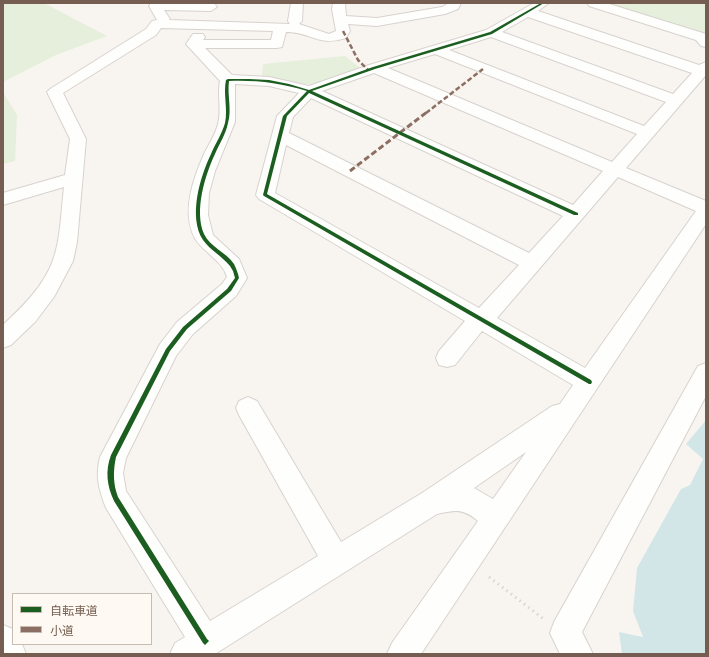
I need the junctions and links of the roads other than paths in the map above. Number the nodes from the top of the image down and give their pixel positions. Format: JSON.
{"nodes":[{"id":1,"x":207,"y":3,"type":"edge"},
{"id":2,"x":298,"y":3,"type":"edge"},
{"id":3,"x":339,"y":3,"type":"edge"},
{"id":4,"x":454,"y":3,"type":"edge"},
{"id":5,"x":543,"y":3,"type":"edge"},
{"id":6,"x":593,"y":3,"type":"edge"},
{"id":7,"x":142,"y":4,"type":"edge"},
{"id":8,"x":527,"y":12,"type":"junction"},
{"id":9,"x":340,"y":20,"type":"junction"},
{"id":10,"x":160,"y":21,"type":"junction"},
{"id":11,"x":295,"y":21,"type":"dead end"},
{"id":12,"x":206,"y":25,"type":"junction"},
{"id":13,"x":280,"y":27,"type":"junction"},
{"id":14,"x":490,"y":33,"type":"junction"},
{"id":15,"x":706,"y":43,"type":"edge"},
{"id":16,"x":193,"y":44,"type":"junction"},
{"id":17,"x":434,"y":49,"type":"junction"},
{"id":18,"x":374,"y":68,"type":"junction"},
{"id":19,"x":704,"y":69,"type":"edge"},
{"id":20,"x":228,"y":80,"type":"junction"},
{"id":21,"x":309,"y":91,"type":"junction"},
{"id":22,"x":676,"y":100,"type":"junction"},
{"id":23,"x":648,"y":133,"type":"junction"},
{"id":24,"x":281,"y":136,"type":"junction"},
{"id":25,"x":616,"y":170,"type":"junction"},
{"id":26,"x":73,"y":179,"type":"junction"},
{"id":27,"x":3,"y":199,"type":"edge"},
{"id":28,"x":706,"y":209,"type":"edge"},
{"id":29,"x":576,"y":214,"type":"junction"},
{"id":30,"x":532,"y":263,"type":"junction"},
{"id":31,"x":482,"y":320,"type":"junction"},
{"id":32,"x":3,"y":339,"type":"edge"},
{"id":33,"x":447,"y":358,"type":"dead end"},
{"id":34,"x":706,"y":373,"type":"edge"},
{"id":35,"x":589,"y":382,"type":"junction"},
{"id":36,"x":248,"y":408,"type":"dead end"},
{"id":37,"x":570,"y":408,"type":"junction"},
{"id":38,"x":432,"y":502,"type":"junction"},
{"id":39,"x":496,"y":519,"type":"junction"},
{"id":40,"x":336,"y":560,"type":"junction"},
{"id":41,"x":3,"y":640,"type":"edge"},
{"id":42,"x":571,"y":643,"type":"edge"},
{"id":43,"x":195,"y":648,"type":"edge"},
{"id":44,"x":10,"y":654,"type":"edge"},
{"id":45,"x":403,"y":654,"type":"edge"}],
"edges":[{"from":1,"to":10,"type":"street"},
{"from":2,"to":11,"type":"street"},
{"from":3,"to":9,"type":"street"},
{"from":4,"to":9,"type":"street"},
{"from":5,"to":8,"type":"street"},
{"from":6,"to":15,"type":"street"},
{"from":7,"to":10,"type":"street"},
{"from":8,"to":14,"type":"street"},
{"from":8,"to":19,"type":"street"},
{"from":9,"to":13,"type":"street"},
{"from":10,"to":12,"type":"street"},
{"from":10,"to":26,"type":"street"},
{"from":12,"to":13,"type":"street"},
{"from":12,"to":16,"type":"street"},
{"from":13,"to":16,"type":"street"},
{"from":14,"to":17,"type":"street"},
{"from":14,"to":22,"type":"street"},
{"from":16,"to":20,"type":"street"},
{"from":17,"to":18,"type":"street"},
{"from":17,"to":23,"type":"street"},
{"from":18,"to":21,"type":"street"},
{"from":18,"to":25,"type":"street"},
{"from":19,"to":22,"type":"street"},
{"from":20,"to":21,"type":"street"},
{"from":20,"to":43,"type":"street"},
{"from":21,"to":24,"type":"street"},
{"from":21,"to":29,"type":"street"},
{"from":22,"to":23,"type":"street"},
{"from":23,"to":25,"type":"street"},
{"from":24,"to":30,"type":"street"},
{"from":24,"to":31,"type":"street"},
{"from":25,"to":28,"type":"street"},
{"from":25,"to":29,"type":"street"},
{"from":26,"to":27,"type":"street"},
{"from":26,"to":32,"type":"street"},
{"from":28,"to":35,"type":"street"},
{"from":29,"to":30,"type":"street"},
{"from":30,"to":31,"type":"street"},
{"from":31,"to":33,"type":"street"},
{"from":31,"to":35,"type":"street"},
{"from":34,"to":42,"type":"street"},
{"from":35,"to":37,"type":"street"},
{"from":36,"to":40,"type":"street"},
{"from":37,"to":38,"type":"street"},
{"from":37,"to":39,"type":"street"},
{"from":38,"to":39,"type":"street"},
{"from":38,"to":40,"type":"street"},
{"from":39,"to":45,"type":"street"},
{"from":40,"to":43,"type":"street"},
{"from":41,"to":44,"type":"street"}]}
